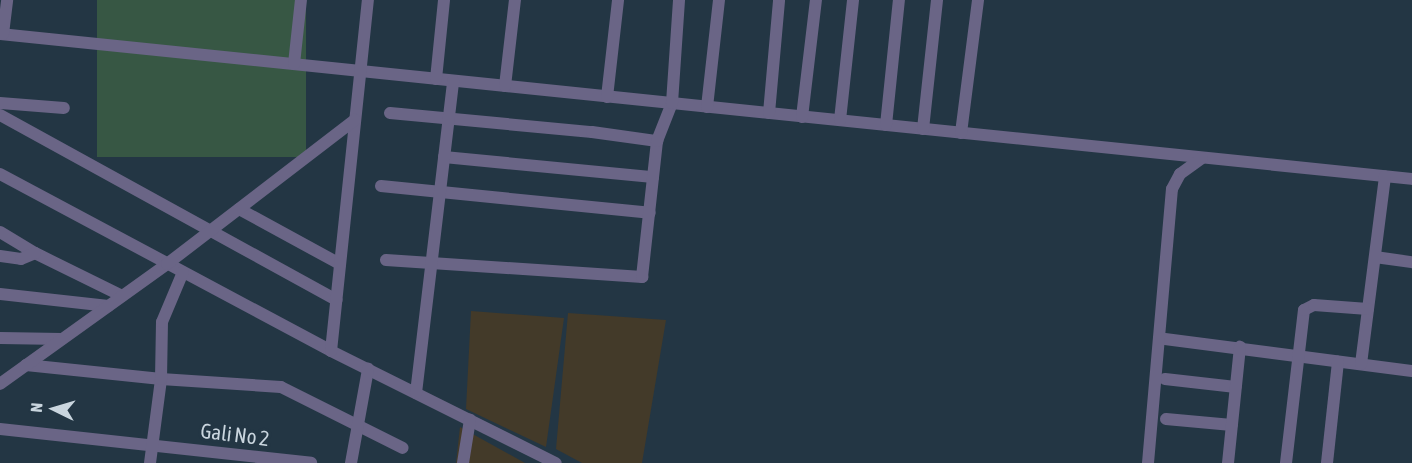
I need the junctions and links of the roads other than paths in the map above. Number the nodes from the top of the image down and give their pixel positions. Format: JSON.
{"nodes":[{"id":1,"x":7,"y":0,"type":"edge"},
{"id":2,"x":301,"y":0,"type":"edge"},
{"id":3,"x":368,"y":0,"type":"edge"},
{"id":4,"x":444,"y":0,"type":"edge"},
{"id":5,"x":515,"y":0,"type":"edge"},
{"id":6,"x":618,"y":0,"type":"edge"},
{"id":7,"x":679,"y":0,"type":"edge"},
{"id":8,"x":719,"y":0,"type":"edge"},
{"id":9,"x":779,"y":0,"type":"edge"},
{"id":10,"x":816,"y":0,"type":"edge"},
{"id":11,"x":853,"y":0,"type":"edge"},
{"id":12,"x":899,"y":0,"type":"edge"},
{"id":13,"x":937,"y":0,"type":"edge"},
{"id":14,"x":978,"y":0,"type":"edge"},
{"id":15,"x":2,"y":34,"type":"edge"},
{"id":16,"x":294,"y":64,"type":"junction"},
{"id":17,"x":360,"y":71,"type":"junction"},
{"id":18,"x":436,"y":79,"type":"junction"},
{"id":19,"x":453,"y":81,"type":"junction"},
{"id":20,"x":505,"y":86,"type":"junction"},
{"id":21,"x":607,"y":97,"type":"junction"},
{"id":22,"x":0,"y":103,"type":"edge"},
{"id":23,"x":672,"y":103,"type":"junction"},
{"id":24,"x":707,"y":107,"type":"junction"},
{"id":25,"x":64,"y":108,"type":"dead end"},
{"id":26,"x":390,"y":113,"type":"dead end"},
{"id":27,"x":769,"y":113,"type":"junction"},
{"id":28,"x":0,"y":115,"type":"edge"},
{"id":29,"x":802,"y":117,"type":"junction"},
{"id":30,"x":355,"y":120,"type":"junction"},
{"id":31,"x":449,"y":120,"type":"junction"},
{"id":32,"x":840,"y":120,"type":"junction"},
{"id":33,"x":886,"y":125,"type":"junction"},
{"id":34,"x":922,"y":129,"type":"junction"},
{"id":35,"x":961,"y":133,"type":"junction"},
{"id":36,"x":657,"y":141,"type":"junction"},
{"id":37,"x":444,"y":158,"type":"junction"},
{"id":38,"x":1202,"y":158,"type":"junction"},
{"id":39,"x":0,"y":174,"type":"edge"},
{"id":40,"x":653,"y":177,"type":"junction"},
{"id":41,"x":1386,"y":177,"type":"junction"},
{"id":42,"x":1412,"y":179,"type":"edge"},
{"id":43,"x":381,"y":186,"type":"dead end"},
{"id":44,"x":440,"y":192,"type":"junction"},
{"id":45,"x":239,"y":208,"type":"junction"},
{"id":46,"x":650,"y":213,"type":"junction"},
{"id":47,"x":0,"y":232,"type":"edge"},
{"id":48,"x":208,"y":232,"type":"junction"},
{"id":49,"x":35,"y":253,"type":"junction"},
{"id":50,"x":0,"y":256,"type":"edge"},
{"id":51,"x":1375,"y":257,"type":"junction"},
{"id":52,"x":386,"y":260,"type":"dead end"},
{"id":53,"x":1412,"y":262,"type":"edge"},
{"id":54,"x":167,"y":264,"type":"junction"},
{"id":55,"x":340,"y":264,"type":"junction"},
{"id":56,"x":431,"y":265,"type":"junction"},
{"id":57,"x":183,"y":272,"type":"junction"},
{"id":58,"x":0,"y":294,"type":"edge"},
{"id":59,"x":122,"y":296,"type":"junction"},
{"id":60,"x":336,"y":300,"type":"junction"},
{"id":61,"x":108,"y":306,"type":"junction"},
{"id":62,"x":1368,"y":309,"type":"junction"},
{"id":63,"x":0,"y":338,"type":"edge"},
{"id":64,"x":62,"y":339,"type":"junction"},
{"id":65,"x":1165,"y":339,"type":"dead end"},
{"id":66,"x":1240,"y":347,"type":"junction"},
{"id":67,"x":331,"y":351,"type":"junction"},
{"id":68,"x":1298,"y":355,"type":"junction"},
{"id":69,"x":1338,"y":362,"type":"junction"},
{"id":70,"x":1360,"y":364,"type":"junction"},
{"id":71,"x":26,"y":365,"type":"junction"},
{"id":72,"x":368,"y":369,"type":"junction"},
{"id":73,"x":1412,"y":371,"type":"edge"},
{"id":74,"x":161,"y":379,"type":"junction"},
{"id":75,"x":1165,"y":379,"type":"dead end"},
{"id":76,"x":0,"y":384,"type":"edge"},
{"id":77,"x":1236,"y":387,"type":"junction"},
{"id":78,"x":416,"y":393,"type":"junction"},
{"id":79,"x":1166,"y":419,"type":"dead end"},
{"id":80,"x":470,"y":420,"type":"junction"},
{"id":81,"x":357,"y":426,"type":"junction"},
{"id":82,"x":1232,"y":426,"type":"junction"},
{"id":83,"x":0,"y":429,"type":"edge"},
{"id":84,"x":154,"y":445,"type":"junction"},
{"id":85,"x":403,"y":447,"type":"dead end"},
{"id":86,"x":150,"y":463,"type":"edge"},
{"id":87,"x":311,"y":463,"type":"edge"},
{"id":88,"x":351,"y":463,"type":"edge"},
{"id":89,"x":463,"y":463,"type":"edge"},
{"id":90,"x":556,"y":463,"type":"edge"},
{"id":91,"x":1148,"y":463,"type":"edge"},
{"id":92,"x":1228,"y":463,"type":"edge"},
{"id":93,"x":1286,"y":463,"type":"edge"},
{"id":94,"x":1328,"y":463,"type":"edge"}],
"edges":[{"from":1,"to":15,"type":"street"},
{"from":2,"to":16,"type":"street"},
{"from":3,"to":17,"type":"street"},
{"from":4,"to":18,"type":"street"},
{"from":5,"to":20,"type":"street"},
{"from":6,"to":21,"type":"street"},
{"from":7,"to":23,"type":"street"},
{"from":8,"to":24,"type":"street"},
{"from":9,"to":27,"type":"street"},
{"from":10,"to":29,"type":"street"},
{"from":11,"to":32,"type":"street"},
{"from":12,"to":33,"type":"street"},
{"from":13,"to":34,"type":"street"},
{"from":14,"to":35,"type":"street"},
{"from":15,"to":16,"type":"street"},
{"from":16,"to":17,"type":"street"},
{"from":17,"to":18,"type":"street"},
{"from":17,"to":30,"type":"street"},
{"from":18,"to":19,"type":"street"},
{"from":19,"to":20,"type":"street"},
{"from":19,"to":31,"type":"street"},
{"from":20,"to":21,"type":"street"},
{"from":21,"to":23,"type":"street"},
{"from":22,"to":25,"type":"street"},
{"from":23,"to":24,"type":"street"},
{"from":23,"to":36,"type":"street"},
{"from":24,"to":27,"type":"street"},
{"from":26,"to":31,"type":"street"},
{"from":27,"to":29,"type":"street"},
{"from":28,"to":48,"type":"street"},
{"from":29,"to":32,"type":"street"},
{"from":30,"to":45,"type":"street"},
{"from":30,"to":55,"type":"street"},
{"from":31,"to":36,"type":"street"},
{"from":31,"to":37,"type":"street"},
{"from":32,"to":33,"type":"street"},
{"from":33,"to":34,"type":"street"},
{"from":34,"to":35,"type":"street"},
{"from":35,"to":38,"type":"street"},
{"from":36,"to":40,"type":"street"},
{"from":37,"to":40,"type":"street"},
{"from":37,"to":44,"type":"street"},
{"from":38,"to":41,"type":"street"},
{"from":38,"to":91,"type":"street"},
{"from":39,"to":54,"type":"street"},
{"from":40,"to":46,"type":"street"},
{"from":41,"to":42,"type":"street"},
{"from":41,"to":51,"type":"street"},
{"from":43,"to":44,"type":"street"},
{"from":44,"to":46,"type":"street"},
{"from":44,"to":56,"type":"street"},
{"from":45,"to":48,"type":"street"},
{"from":45,"to":55,"type":"street"},
{"from":46,"to":56,"type":"street"},
{"from":47,"to":49,"type":"street"},
{"from":48,"to":54,"type":"street"},
{"from":48,"to":60,"type":"street"},
{"from":49,"to":50,"type":"street"},
{"from":49,"to":59,"type":"street"},
{"from":51,"to":53,"type":"street"},
{"from":51,"to":62,"type":"street"},
{"from":52,"to":56,"type":"street"},
{"from":54,"to":57,"type":"street"},
{"from":54,"to":59,"type":"street"},
{"from":55,"to":60,"type":"street"},
{"from":56,"to":78,"type":"street"},
{"from":57,"to":67,"type":"street"},
{"from":57,"to":74,"type":"street"},
{"from":58,"to":61,"type":"street"},
{"from":59,"to":61,"type":"street"},
{"from":60,"to":67,"type":"street"},
{"from":61,"to":64,"type":"street"},
{"from":62,"to":68,"type":"street"},
{"from":62,"to":70,"type":"street"},
{"from":63,"to":64,"type":"street"},
{"from":64,"to":71,"type":"street"},
{"from":65,"to":66,"type":"street"},
{"from":66,"to":68,"type":"street"},
{"from":66,"to":77,"type":"street"},
{"from":67,"to":72,"type":"street"},
{"from":68,"to":69,"type":"street"},
{"from":68,"to":93,"type":"street"},
{"from":69,"to":70,"type":"street"},
{"from":69,"to":94,"type":"street"},
{"from":70,"to":73,"type":"street"},
{"from":71,"to":74,"type":"street"},
{"from":71,"to":76,"type":"street"},
{"from":72,"to":78,"type":"street"},
{"from":72,"to":81,"type":"street"},
{"from":74,"to":81,"type":"street"},
{"from":74,"to":84,"type":"street"},
{"from":75,"to":77,"type":"street"},
{"from":77,"to":82,"type":"street"},
{"from":78,"to":80,"type":"street"},
{"from":79,"to":82,"type":"street"},
{"from":80,"to":89,"type":"street"},
{"from":80,"to":90,"type":"street"},
{"from":81,"to":85,"type":"street"},
{"from":81,"to":88,"type":"street"},
{"from":82,"to":92,"type":"street"},
{"from":83,"to":84,"type":"street"},
{"from":84,"to":86,"type":"street"},
{"from":84,"to":87,"type":"street","name":"Gali No 2"}]}
